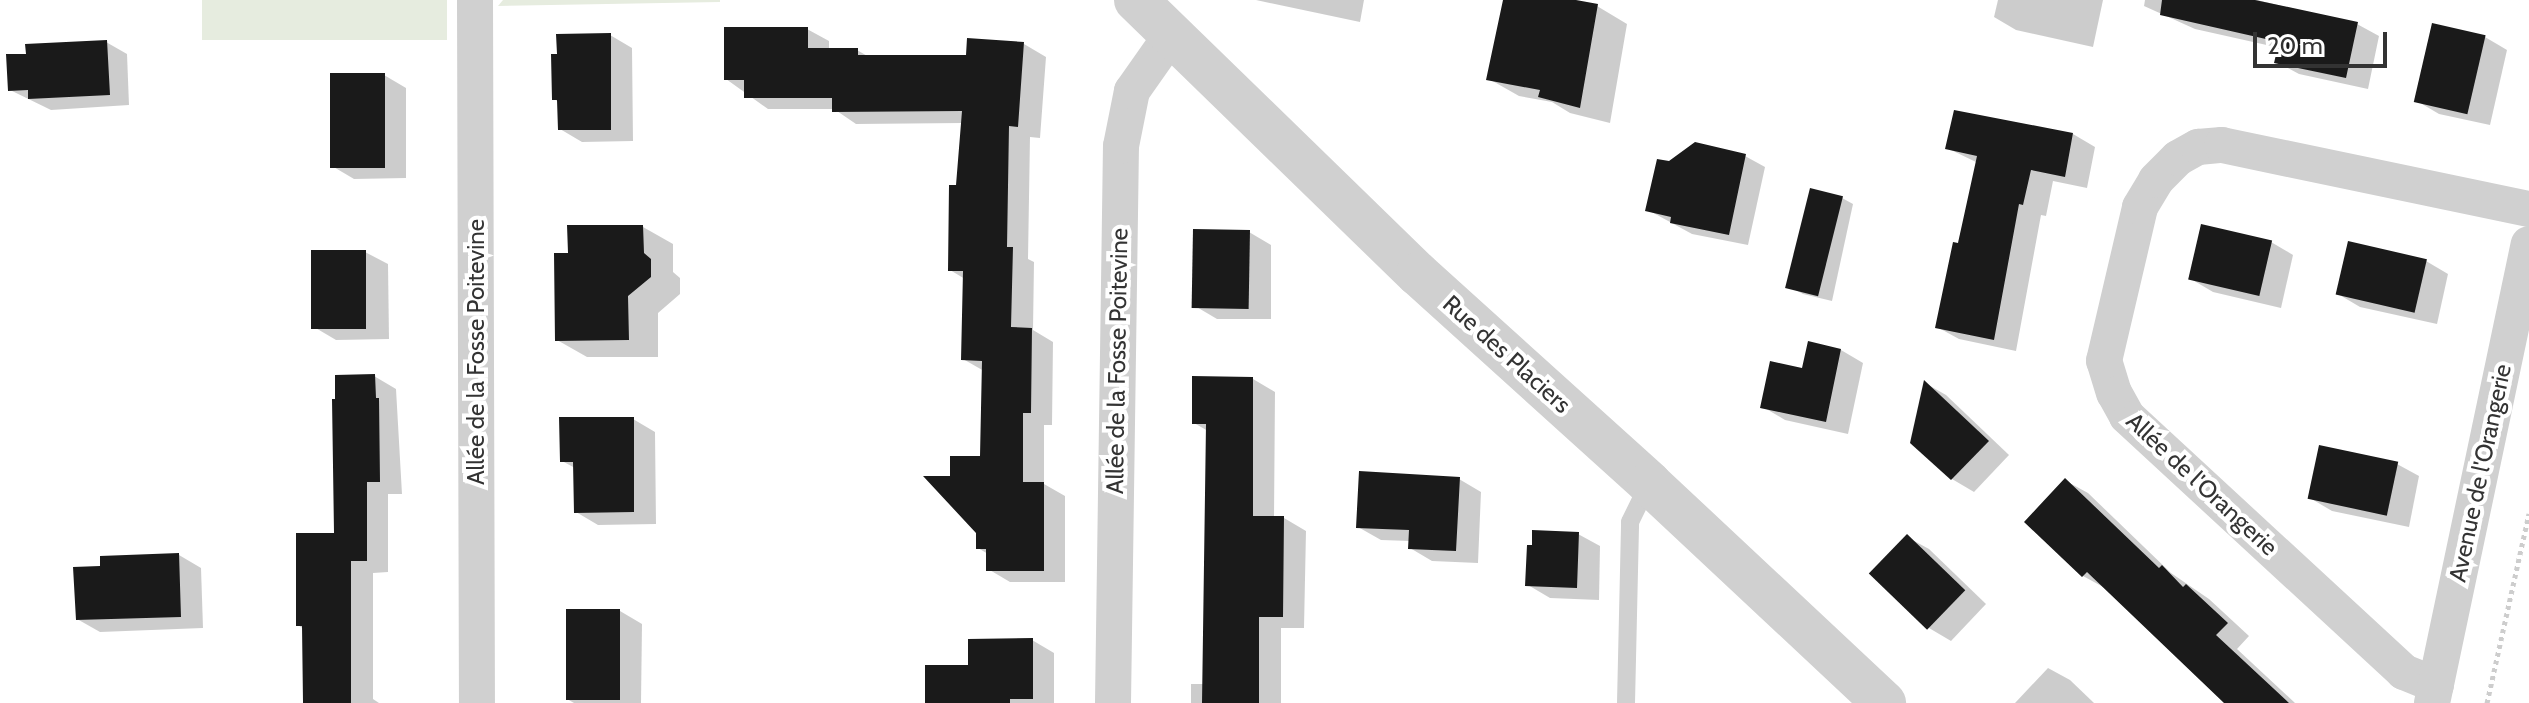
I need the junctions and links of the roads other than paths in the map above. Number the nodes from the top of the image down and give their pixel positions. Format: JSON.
{"nodes":[{"id":1,"x":475,"y":0,"type":"edge"},
{"id":2,"x":1136,"y":0,"type":"edge"},
{"id":3,"x":1172,"y":34,"type":"junction"},
{"id":4,"x":2529,"y":209,"type":"edge"},
{"id":5,"x":2529,"y":244,"type":"edge"},
{"id":6,"x":1649,"y":483,"type":"junction"},
{"id":7,"x":2434,"y":694,"type":"edge"},
{"id":8,"x":477,"y":703,"type":"edge"},
{"id":9,"x":1113,"y":703,"type":"edge"},
{"id":10,"x":1626,"y":703,"type":"edge"},
{"id":11,"x":1884,"y":703,"type":"edge"}],
"edges":[{"from":1,"to":8,"type":"street","name":"Allée de la Fosse Poitevine"},
{"from":2,"to":3,"type":"street","name":"Rue des Placiers"},
{"from":3,"to":6,"type":"street","name":"Rue des Placiers"},
{"from":3,"to":9,"type":"street","name":"Allée de la Fosse Poitevine"},
{"from":4,"to":7,"type":"street","name":"Allée de l'Orangerie"},
{"from":5,"to":7,"type":"street","name":"Avenue de l'Orangerie"},
{"from":6,"to":10,"type":"lane"},
{"from":6,"to":11,"type":"street","name":"Rue des Placiers"}]}
